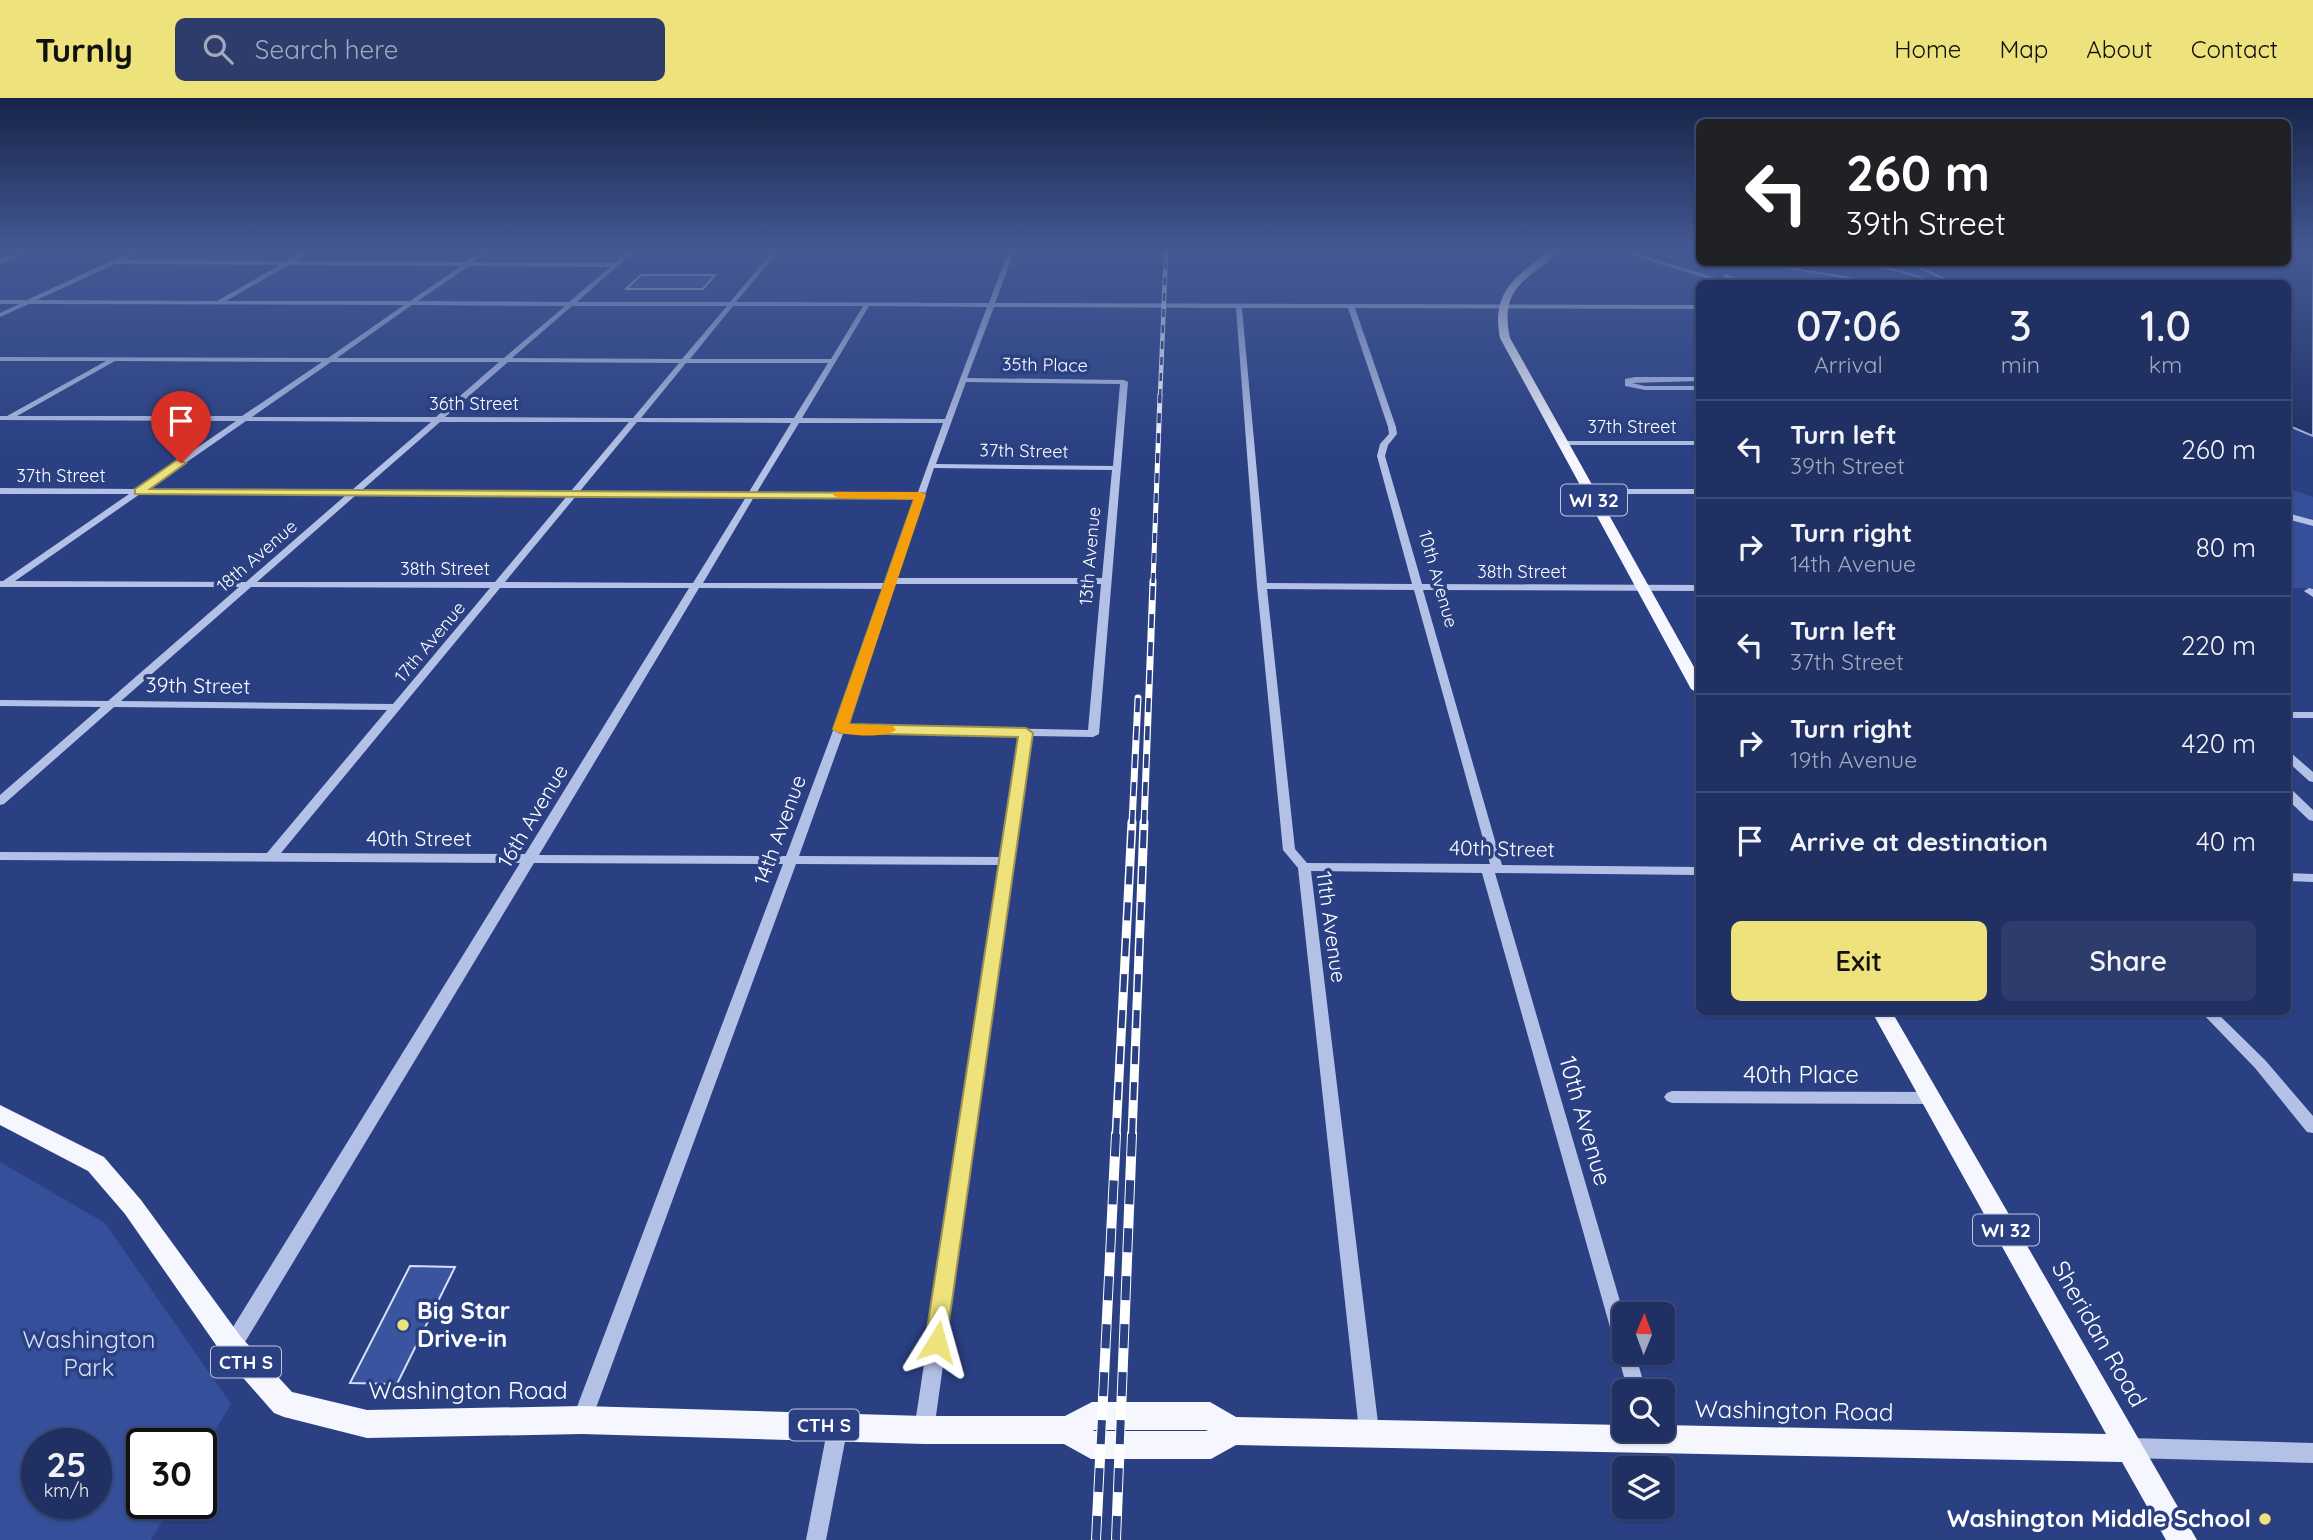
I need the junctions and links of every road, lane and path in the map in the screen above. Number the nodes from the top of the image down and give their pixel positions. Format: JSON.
{"nodes":[{"id":1,"x":389,"y":319,"type":"edge"},
{"id":2,"x":553,"y":319,"type":"edge"},
{"id":3,"x":719,"y":319,"type":"edge"},
{"id":4,"x":858,"y":319,"type":"edge"},
{"id":5,"x":988,"y":319,"type":"edge"},
{"id":6,"x":1240,"y":319,"type":"edge"},
{"id":7,"x":1356,"y":319,"type":"edge"},
{"id":8,"x":1502,"y":319,"type":"edge"},
{"id":9,"x":0,"y":359,"type":"edge"},
{"id":10,"x":115,"y":359,"type":"junction"},
{"id":11,"x":330,"y":360,"type":"junction"},
{"id":12,"x":506,"y":360,"type":"junction"},
{"id":13,"x":685,"y":360,"type":"junction"},
{"id":14,"x":833,"y":360,"type":"junction"},
{"id":15,"x":1696,"y":379,"type":"edge"},
{"id":16,"x":964,"y":380,"type":"junction"},
{"id":17,"x":1124,"y":382,"type":"joint"},
{"id":18,"x":1696,"y":388,"type":"edge"},
{"id":19,"x":244,"y":419,"type":"junction"},
{"id":20,"x":438,"y":419,"type":"junction"},
{"id":21,"x":3,"y":420,"type":"edge"},
{"id":22,"x":635,"y":420,"type":"junction"},
{"id":23,"x":796,"y":421,"type":"junction"},
{"id":24,"x":947,"y":421,"type":"junction"},
{"id":25,"x":1564,"y":443,"type":"junction"},
{"id":26,"x":1696,"y":443,"type":"edge"},
{"id":27,"x":931,"y":466,"type":"junction"},
{"id":28,"x":1117,"y":468,"type":"junction"},
{"id":29,"x":0,"y":491,"type":"edge"},
{"id":30,"x":138,"y":492,"type":"junction"},
{"id":31,"x":1590,"y":492,"type":"junction"},
{"id":32,"x":1696,"y":492,"type":"edge"},
{"id":33,"x":354,"y":493,"type":"junction"},
{"id":34,"x":574,"y":494,"type":"junction"},
{"id":35,"x":751,"y":495,"type":"junction"},
{"id":36,"x":920,"y":495,"type":"junction"},
{"id":37,"x":2291,"y":517,"type":"edge"},
{"id":38,"x":2313,"y":523,"type":"edge"},
{"id":39,"x":1107,"y":581,"type":"junction"},
{"id":40,"x":890,"y":584,"type":"junction"},
{"id":41,"x":2,"y":585,"type":"edge"},
{"id":42,"x":248,"y":585,"type":"junction"},
{"id":43,"x":498,"y":585,"type":"junction"},
{"id":44,"x":696,"y":586,"type":"junction"},
{"id":45,"x":1262,"y":586,"type":"junction"},
{"id":46,"x":1418,"y":587,"type":"junction"},
{"id":47,"x":1641,"y":587,"type":"junction"},
{"id":48,"x":1696,"y":588,"type":"edge"},
{"id":49,"x":1696,"y":685,"type":"edge"},
{"id":50,"x":0,"y":703,"type":"edge"},
{"id":51,"x":110,"y":704,"type":"junction"},
{"id":52,"x":396,"y":707,"type":"junction"},
{"id":53,"x":2291,"y":715,"type":"edge"},
{"id":54,"x":2313,"y":715,"type":"edge"},
{"id":55,"x":840,"y":729,"type":"junction"},
{"id":56,"x":1026,"y":733,"type":"junction"},
{"id":57,"x":1093,"y":734,"type":"joint"},
{"id":58,"x":2291,"y":759,"type":"edge"},
{"id":59,"x":2313,"y":778,"type":"edge"},
{"id":60,"x":2291,"y":796,"type":"edge"},
{"id":61,"x":0,"y":801,"type":"edge"},
{"id":62,"x":2313,"y":817,"type":"edge"},
{"id":63,"x":0,"y":856,"type":"edge"},
{"id":64,"x":270,"y":858,"type":"junction"},
{"id":65,"x":529,"y":859,"type":"junction"},
{"id":66,"x":792,"y":860,"type":"junction"},
{"id":67,"x":1006,"y":861,"type":"junction"},
{"id":68,"x":1304,"y":867,"type":"junction"},
{"id":69,"x":1492,"y":868,"type":"junction"},
{"id":70,"x":1696,"y":871,"type":"edge"},
{"id":71,"x":2291,"y":877,"type":"edge"},
{"id":72,"x":2313,"y":878,"type":"edge"},
{"id":73,"x":1884,"y":1015,"type":"edge"},
{"id":74,"x":2211,"y":1015,"type":"edge"},
{"id":75,"x":1672,"y":1097,"type":"dead end"},
{"id":76,"x":1931,"y":1098,"type":"junction"},
{"id":77,"x":0,"y":1114,"type":"edge"},
{"id":78,"x":2313,"y":1127,"type":"edge"},
{"id":79,"x":1612,"y":1303,"type":"edge"},
{"id":80,"x":232,"y":1346,"type":"junction"},
{"id":81,"x":582,"y":1420,"type":"junction"},
{"id":82,"x":838,"y":1426,"type":"junction"},
{"id":83,"x":924,"y":1430,"type":"junction"},
{"id":84,"x":1369,"y":1431,"type":"junction"},
{"id":85,"x":1612,"y":1434,"type":"edge"},
{"id":86,"x":1675,"y":1435,"type":"edge"},
{"id":87,"x":2130,"y":1448,"type":"junction"},
{"id":88,"x":2313,"y":1453,"type":"edge"},
{"id":89,"x":816,"y":1540,"type":"edge"},
{"id":90,"x":2182,"y":1540,"type":"edge"}],
"edges":[{"from":1,"to":11,"type":"street"},
{"from":2,"to":12,"type":"street","name":"18th Avenue"},
{"from":3,"to":13,"type":"street","name":"17th Avenue"},
{"from":4,"to":14,"type":"street","name":"16th Avenue"},
{"from":5,"to":16,"type":"street","name":"14th Avenue"},
{"from":6,"to":45,"type":"street","name":"11th Avenue"},
{"from":7,"to":46,"type":"street","name":"10th Avenue"},
{"from":8,"to":25,"type":"main road","number":"WI 32"},
{"from":9,"to":10,"type":"street"},
{"from":10,"to":11,"type":"street"},
{"from":10,"to":21,"type":"street"},
{"from":11,"to":12,"type":"street"},
{"from":11,"to":19,"type":"street"},
{"from":12,"to":13,"type":"street"},
{"from":12,"to":20,"type":"street","name":"18th Avenue"},
{"from":13,"to":14,"type":"street"},
{"from":13,"to":22,"type":"street","name":"17th Avenue"},
{"from":14,"to":23,"type":"street","name":"16th Avenue"},
{"from":15,"to":18,"type":"street"},
{"from":16,"to":17,"type":"street","name":"35th Place"},
{"from":16,"to":24,"type":"street","name":"14th Avenue"},
{"from":17,"to":28,"type":"street","name":"13th Avenue"},
{"from":19,"to":20,"type":"street","name":"36th Street"},
{"from":19,"to":21,"type":"street","name":"36th Street"},
{"from":19,"to":30,"type":"street"},
{"from":20,"to":22,"type":"street","name":"36th Street"},
{"from":20,"to":33,"type":"street","name":"18th Avenue"},
{"from":22,"to":23,"type":"street","name":"36th Street"},
{"from":22,"to":34,"type":"street","name":"17th Avenue"},
{"from":23,"to":24,"type":"street","name":"36th Street"},
{"from":23,"to":35,"type":"street","name":"16th Avenue"},
{"from":24,"to":27,"type":"street","name":"14th Avenue"},
{"from":25,"to":26,"type":"street","name":"37th Street"},
{"from":25,"to":31,"type":"main road","number":"WI 32"},
{"from":27,"to":28,"type":"street","name":"37th Street"},
{"from":27,"to":36,"type":"street","name":"14th Avenue"},
{"from":28,"to":39,"type":"street","name":"13th Avenue"},
{"from":29,"to":30,"type":"street","name":"37th Street"},
{"from":30,"to":33,"type":"street","name":"37th Street"},
{"from":30,"to":41,"type":"street"},
{"from":31,"to":32,"type":"street"},
{"from":31,"to":47,"type":"main road","number":"WI 32"},
{"from":33,"to":34,"type":"street","name":"37th Street"},
{"from":33,"to":42,"type":"street","name":"18th Avenue"},
{"from":34,"to":35,"type":"street","name":"37th Street"},
{"from":34,"to":43,"type":"street","name":"17th Avenue"},
{"from":35,"to":36,"type":"street","name":"37th Street"},
{"from":35,"to":44,"type":"street","name":"16th Avenue"},
{"from":36,"to":40,"type":"street","name":"14th Avenue"},
{"from":37,"to":38,"type":"street"},
{"from":39,"to":40,"type":"street","name":"38th Street"},
{"from":39,"to":57,"type":"street","name":"13th Avenue"},
{"from":40,"to":44,"type":"street","name":"38th Street"},
{"from":40,"to":55,"type":"street","name":"14th Avenue"},
{"from":41,"to":42,"type":"street","name":"38th Street"},
{"from":42,"to":43,"type":"street","name":"38th Street"},
{"from":42,"to":51,"type":"street","name":"18th Avenue"},
{"from":43,"to":44,"type":"street","name":"38th Street"},
{"from":43,"to":52,"type":"street","name":"17th Avenue"},
{"from":44,"to":65,"type":"street","name":"16th Avenue"},
{"from":45,"to":46,"type":"street","name":"38th Street"},
{"from":45,"to":68,"type":"street","name":"11th Avenue"},
{"from":46,"to":47,"type":"street","name":"38th Street"},
{"from":46,"to":69,"type":"street","name":"10th Avenue"},
{"from":47,"to":48,"type":"street","name":"38th Street"},
{"from":47,"to":49,"type":"main road","number":"WI 32"},
{"from":50,"to":51,"type":"street","name":"39th Street"},
{"from":51,"to":52,"type":"street","name":"39th Street"},
{"from":51,"to":61,"type":"street","name":"18th Avenue"},
{"from":52,"to":64,"type":"street","name":"17th Avenue"},
{"from":53,"to":54,"type":"street"},
{"from":55,"to":56,"type":"street"},
{"from":55,"to":66,"type":"street","name":"14th Avenue"},
{"from":56,"to":57,"type":"street"},
{"from":56,"to":67,"type":"street"},
{"from":58,"to":59,"type":"street"},
{"from":60,"to":62,"type":"street"},
{"from":63,"to":64,"type":"street","name":"40th Street"},
{"from":64,"to":65,"type":"street","name":"40th Street"},
{"from":65,"to":66,"type":"street","name":"40th Street"},
{"from":65,"to":80,"type":"street","name":"16th Avenue"},
{"from":66,"to":67,"type":"street","name":"40th Street"},
{"from":66,"to":81,"type":"street","name":"14th Avenue"},
{"from":67,"to":83,"type":"street"},
{"from":68,"to":69,"type":"street","name":"40th Street"},
{"from":68,"to":84,"type":"street","name":"11th Avenue"},
{"from":69,"to":70,"type":"street","name":"40th Street"},
{"from":69,"to":79,"type":"street","name":"10th Avenue"},
{"from":71,"to":72,"type":"street"},
{"from":73,"to":76,"type":"main road","name":"Sheridan Road","number":"WI 32"},
{"from":74,"to":78,"type":"street"},
{"from":75,"to":76,"type":"street","name":"40th Place"},
{"from":76,"to":87,"type":"main road","name":"Sheridan Road","number":"WI 32"},
{"from":77,"to":80,"type":"main road","name":"Washington Road","number":"CTH S"},
{"from":80,"to":81,"type":"main road","name":"Washington Road","number":"CTH S"},
{"from":81,"to":82,"type":"main road","name":"Washington Road","number":"CTH S"},
{"from":82,"to":83,"type":"main road","name":"Washington Road","number":"CTH S"},
{"from":82,"to":89,"type":"street"},
{"from":83,"to":84,"type":"main road","name":"Washington Road","number":"CTH S"},
{"from":84,"to":85,"type":"main road","name":"Washington Road","number":"CTH S"},
{"from":86,"to":87,"type":"main road","name":"Washington Road","number":"CTH S"},
{"from":87,"to":88,"type":"street","name":"Washington Road"},
{"from":87,"to":90,"type":"main road","name":"Sheridan Road","number":"WI 32"}]}
